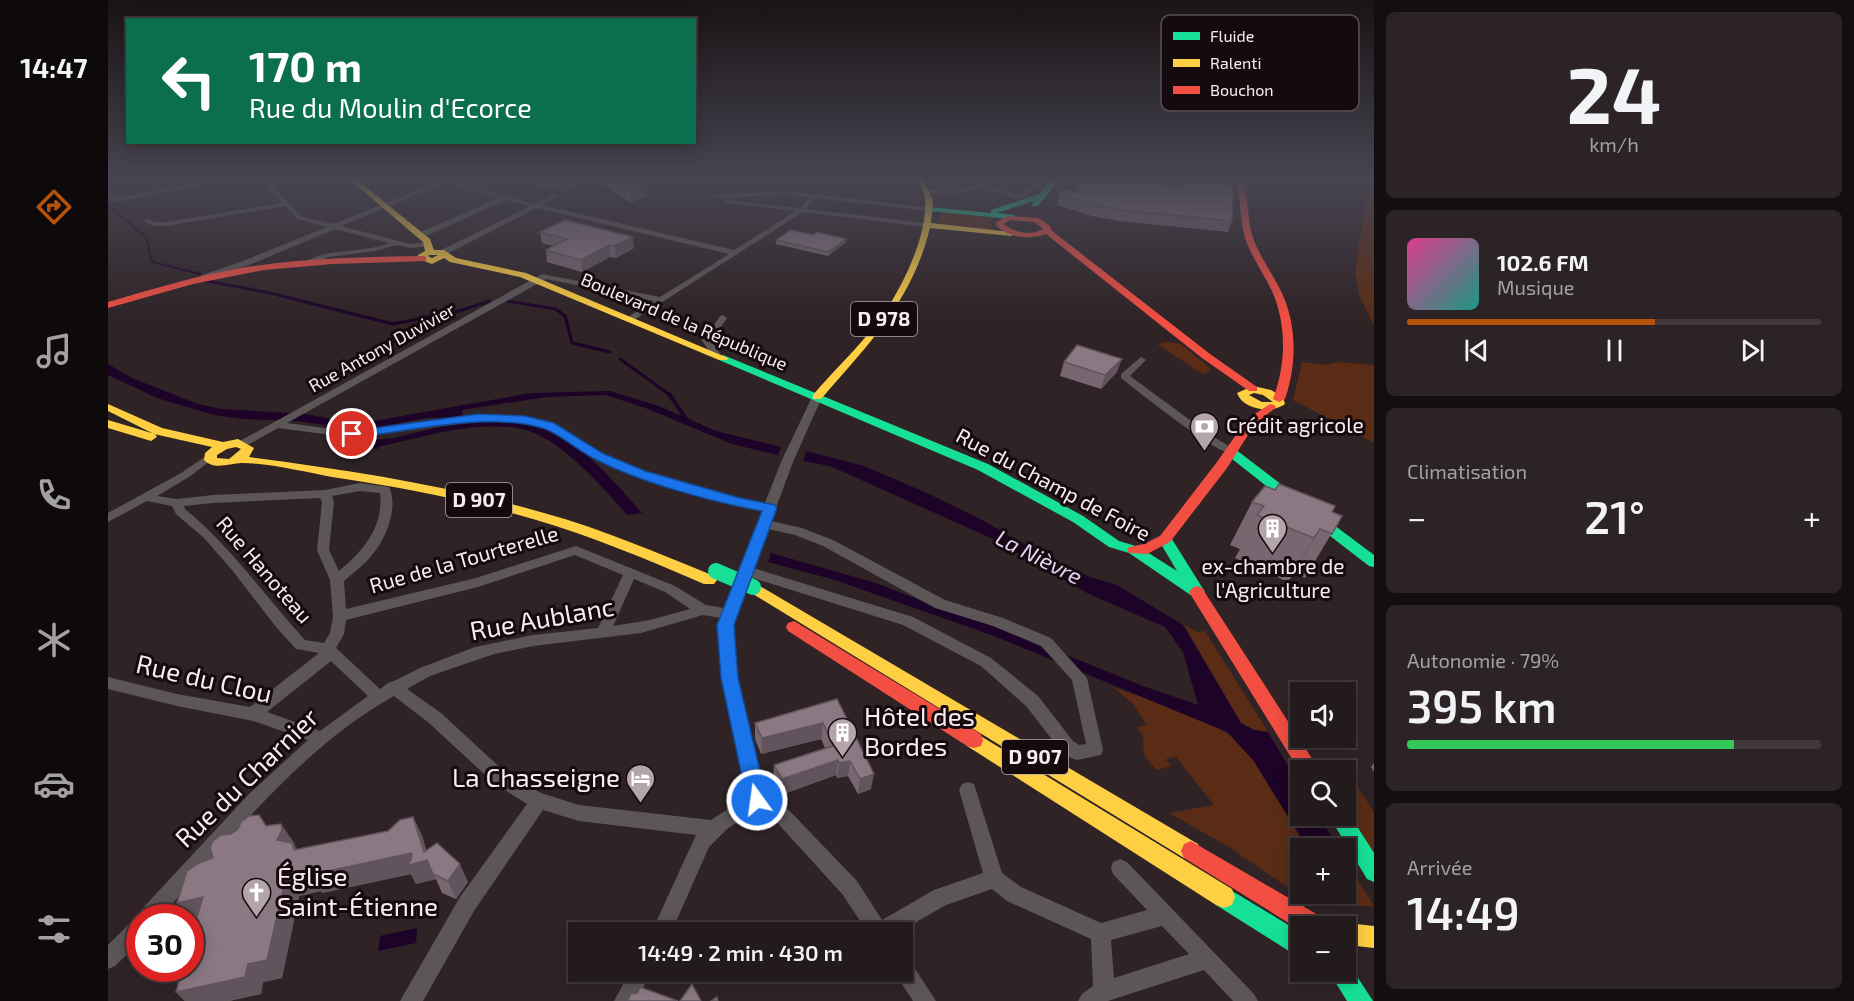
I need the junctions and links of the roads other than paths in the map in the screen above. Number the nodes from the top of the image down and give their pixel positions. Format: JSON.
{"nodes":[{"id":1,"x":925,"y":225,"type":"edge"},
{"id":2,"x":329,"y":226,"type":"edge"},
{"id":3,"x":337,"y":226,"type":"edge"},
{"id":4,"x":405,"y":226,"type":"edge"},
{"id":5,"x":467,"y":226,"type":"edge"},
{"id":6,"x":491,"y":226,"type":"edge"},
{"id":7,"x":619,"y":226,"type":"edge"},
{"id":8,"x":778,"y":226,"type":"edge"},
{"id":9,"x":930,"y":226,"type":"edge"},
{"id":10,"x":1000,"y":226,"type":"edge"},
{"id":11,"x":1046,"y":226,"type":"edge"},
{"id":12,"x":1247,"y":226,"type":"edge"},
{"id":13,"x":334,"y":227,"type":"junction"},
{"id":14,"x":963,"y":230,"type":"junction"},
{"id":15,"x":1047,"y":231,"type":"junction"},
{"id":16,"x":1029,"y":235,"type":"junction"},
{"id":17,"x":396,"y":242,"type":"junction"},
{"id":18,"x":920,"y":243,"type":"junction"},
{"id":19,"x":1070,"y":250,"type":"junction"},
{"id":20,"x":431,"y":252,"type":"junction"},
{"id":21,"x":735,"y":253,"type":"junction"},
{"id":22,"x":309,"y":262,"type":"junction"},
{"id":23,"x":250,"y":266,"type":"junction"},
{"id":24,"x":538,"y":280,"type":"junction"},
{"id":25,"x":662,"y":300,"type":"junction"},
{"id":26,"x":108,"y":305,"type":"edge"},
{"id":27,"x":723,"y":318,"type":"dead end"},
{"id":28,"x":631,"y":319,"type":"junction"},
{"id":29,"x":716,"y":355,"type":"junction"},
{"id":30,"x":1141,"y":360,"type":"dead end"},
{"id":31,"x":817,"y":397,"type":"junction"},
{"id":32,"x":1261,"y":397,"type":"junction"},
{"id":33,"x":108,"y":407,"type":"edge"},
{"id":34,"x":108,"y":424,"type":"edge"},
{"id":35,"x":277,"y":425,"type":"junction"},
{"id":36,"x":243,"y":451,"type":"junction"},
{"id":37,"x":1231,"y":452,"type":"junction"},
{"id":38,"x":215,"y":455,"type":"junction"},
{"id":39,"x":1222,"y":465,"type":"junction"},
{"id":40,"x":1258,"y":473,"type":"junction"},
{"id":41,"x":325,"y":494,"type":"junction"},
{"id":42,"x":145,"y":497,"type":"junction"},
{"id":43,"x":177,"y":503,"type":"junction"},
{"id":44,"x":770,"y":508,"type":"junction"},
{"id":45,"x":108,"y":518,"type":"edge"},
{"id":46,"x":764,"y":524,"type":"junction"},
{"id":47,"x":1165,"y":539,"type":"junction"},
{"id":48,"x":1134,"y":550,"type":"junction"},
{"id":49,"x":1374,"y":562,"type":"edge"},
{"id":50,"x":746,"y":572,"type":"junction"},
{"id":51,"x":630,"y":574,"type":"junction"},
{"id":52,"x":337,"y":580,"type":"junction"},
{"id":53,"x":749,"y":592,"type":"junction"},
{"id":54,"x":1197,"y":592,"type":"junction"},
{"id":55,"x":703,"y":610,"type":"junction"},
{"id":56,"x":730,"y":614,"type":"junction"},
{"id":57,"x":340,"y":616,"type":"junction"},
{"id":58,"x":603,"y":633,"type":"junction"},
{"id":59,"x":329,"y":651,"type":"junction"},
{"id":60,"x":109,"y":684,"type":"edge"},
{"id":61,"x":386,"y":692,"type":"junction"},
{"id":62,"x":254,"y":714,"type":"junction"},
{"id":63,"x":321,"y":738,"type":"junction"},
{"id":64,"x":1304,"y":760,"type":"edge"},
{"id":65,"x":968,"y":790,"type":"dead end"},
{"id":66,"x":757,"y":800,"type":"junction"},
{"id":67,"x":539,"y":801,"type":"junction"},
{"id":68,"x":1345,"y":826,"type":"edge"},
{"id":69,"x":714,"y":829,"type":"junction"},
{"id":70,"x":1120,"y":868,"type":"dead end"},
{"id":71,"x":1374,"y":872,"type":"edge"},
{"id":72,"x":994,"y":879,"type":"junction"},
{"id":73,"x":160,"y":904,"type":"edge"},
{"id":74,"x":1166,"y":915,"type":"junction"},
{"id":75,"x":1298,"y":916,"type":"edge"},
{"id":76,"x":666,"y":922,"type":"edge"},
{"id":77,"x":872,"y":922,"type":"edge"},
{"id":78,"x":897,"y":922,"type":"edge"},
{"id":79,"x":1101,"y":933,"type":"junction"},
{"id":80,"x":1356,"y":935,"type":"edge"},
{"id":81,"x":1374,"y":937,"type":"edge"},
{"id":82,"x":1290,"y":939,"type":"edge"},
{"id":83,"x":126,"y":941,"type":"edge"},
{"id":84,"x":108,"y":959,"type":"edge"},
{"id":85,"x":1207,"y":959,"type":"junction"},
{"id":86,"x":635,"y":982,"type":"edge"},
{"id":87,"x":912,"y":982,"type":"edge"},
{"id":88,"x":1348,"y":982,"type":"edge"},
{"id":89,"x":1096,"y":996,"type":"edge"},
{"id":90,"x":411,"y":1001,"type":"edge"},
{"id":91,"x":625,"y":1001,"type":"edge"},
{"id":92,"x":925,"y":1001,"type":"edge"},
{"id":93,"x":1247,"y":1001,"type":"edge"},
{"id":94,"x":1361,"y":1001,"type":"edge"}],
"edges":[{"from":1,"to":18,"type":"main road","number":"D 978"},
{"from":2,"to":13,"type":"street"},
{"from":3,"to":13,"type":"street"},
{"from":4,"to":20,"type":"main road"},
{"from":5,"to":20,"type":"street"},
{"from":6,"to":20,"type":"street"},
{"from":7,"to":21,"type":"street"},
{"from":8,"to":21,"type":"street"},
{"from":9,"to":14,"type":"main road"},
{"from":10,"to":16,"type":"main road"},
{"from":11,"to":15,"type":"main road"},
{"from":12,"to":32,"type":"main road"},
{"from":13,"to":17,"type":"street"},
{"from":13,"to":23,"type":"street"},
{"from":14,"to":16,"type":"main road"},
{"from":14,"to":18,"type":"main road"},
{"from":15,"to":16,"type":"main road"},
{"from":15,"to":19,"type":"main road"},
{"from":16,"to":19,"type":"main road"},
{"from":17,"to":20,"type":"street"},
{"from":17,"to":22,"type":"street"},
{"from":18,"to":31,"type":"main road","number":"D 978"},
{"from":19,"to":32,"type":"main road"},
{"from":20,"to":22,"type":"main road","name":"Boulevard de la République"},
{"from":20,"to":24,"type":"main road","name":"Boulevard de la République"},
{"from":21,"to":25,"type":"street"},
{"from":22,"to":23,"type":"main road","name":"Boulevard de la République"},
{"from":23,"to":26,"type":"main road","name":"Boulevard de la République"},
{"from":24,"to":25,"type":"street","name":"Boulevard de la République"},
{"from":24,"to":28,"type":"main road","name":"Boulevard de la République"},
{"from":24,"to":35,"type":"street","name":"Rue Antony Duvivier"},
{"from":25,"to":28,"type":"street"},
{"from":27,"to":29,"type":"street"},
{"from":28,"to":29,"type":"main road","name":"Boulevard de la République"},
{"from":29,"to":31,"type":"main road","name":"Boulevard de la République"},
{"from":30,"to":37,"type":"street"},
{"from":31,"to":44,"type":"street"},
{"from":31,"to":48,"type":"main road","name":"Rue du Champ de Foire"},
{"from":32,"to":37,"type":"main road"},
{"from":33,"to":38,"type":"main road"},
{"from":34,"to":38,"type":"main road"},
{"from":35,"to":36,"type":"street","name":"Rue Antony Duvivier"},
{"from":35,"to":44,"type":"street"},
{"from":36,"to":38,"type":"main road"},
{"from":36,"to":53,"type":"main road","number":"D 907"},
{"from":37,"to":39,"type":"main road"},
{"from":37,"to":40,"type":"main road"},
{"from":38,"to":42,"type":"street"},
{"from":39,"to":40,"type":"main road"},
{"from":39,"to":47,"type":"main road"},
{"from":40,"to":49,"type":"main road"},
{"from":41,"to":43,"type":"street"},
{"from":41,"to":52,"type":"street"},
{"from":41,"to":52,"type":"street"},
{"from":42,"to":43,"type":"street"},
{"from":42,"to":45,"type":"street"},
{"from":43,"to":59,"type":"street","name":"Rue Hanoteau"},
{"from":44,"to":46,"type":"street"},
{"from":46,"to":50,"type":"street"},
{"from":46,"to":50,"type":"street"},
{"from":47,"to":48,"type":"main road"},
{"from":47,"to":54,"type":"main road","name":"Rue du Champ de Foire"},
{"from":48,"to":54,"type":"main road","name":"Rue du Champ de Foire"},
{"from":50,"to":56,"type":"street"},
{"from":51,"to":55,"type":"street","name":"Rue de la Tourterelle"},
{"from":51,"to":57,"type":"street","name":"Rue de la Tourterelle"},
{"from":51,"to":58,"type":"street"},
{"from":52,"to":57,"type":"street"},
{"from":53,"to":75,"type":"main road","number":"D 907"},
{"from":53,"to":82,"type":"main road","number":"D 907"},
{"from":54,"to":64,"type":"main road","name":"Rue du Champ de Foire"},
{"from":55,"to":56,"type":"street","name":"Rue de la Tourterelle"},
{"from":55,"to":58,"type":"street","name":"Rue Aublanc"},
{"from":56,"to":66,"type":"street"},
{"from":57,"to":59,"type":"street"},
{"from":58,"to":61,"type":"street","name":"Rue Aublanc"},
{"from":59,"to":61,"type":"street"},
{"from":59,"to":62,"type":"street"},
{"from":60,"to":62,"type":"street","name":"Rue du Clou"},
{"from":61,"to":63,"type":"street","name":"Rue du Charnier"},
{"from":61,"to":67,"type":"street"},
{"from":62,"to":63,"type":"street","name":"Rue du Clou"},
{"from":63,"to":73,"type":"street","name":"Rue du Charnier"},
{"from":65,"to":72,"type":"street"},
{"from":66,"to":69,"type":"street"},
{"from":66,"to":77,"type":"street"},
{"from":67,"to":69,"type":"street"},
{"from":67,"to":90,"type":"street"},
{"from":68,"to":71,"type":"main road"},
{"from":69,"to":76,"type":"street"},
{"from":70,"to":74,"type":"street"},
{"from":72,"to":78,"type":"street"},
{"from":72,"to":79,"type":"street"},
{"from":74,"to":79,"type":"street"},
{"from":74,"to":85,"type":"street"},
{"from":79,"to":89,"type":"street"},
{"from":80,"to":81,"type":"main road"},
{"from":83,"to":84,"type":"street"},
{"from":85,"to":89,"type":"street"},
{"from":85,"to":93,"type":"street"},
{"from":86,"to":91,"type":"street"},
{"from":87,"to":92,"type":"street"},
{"from":88,"to":94,"type":"main road"}]}
